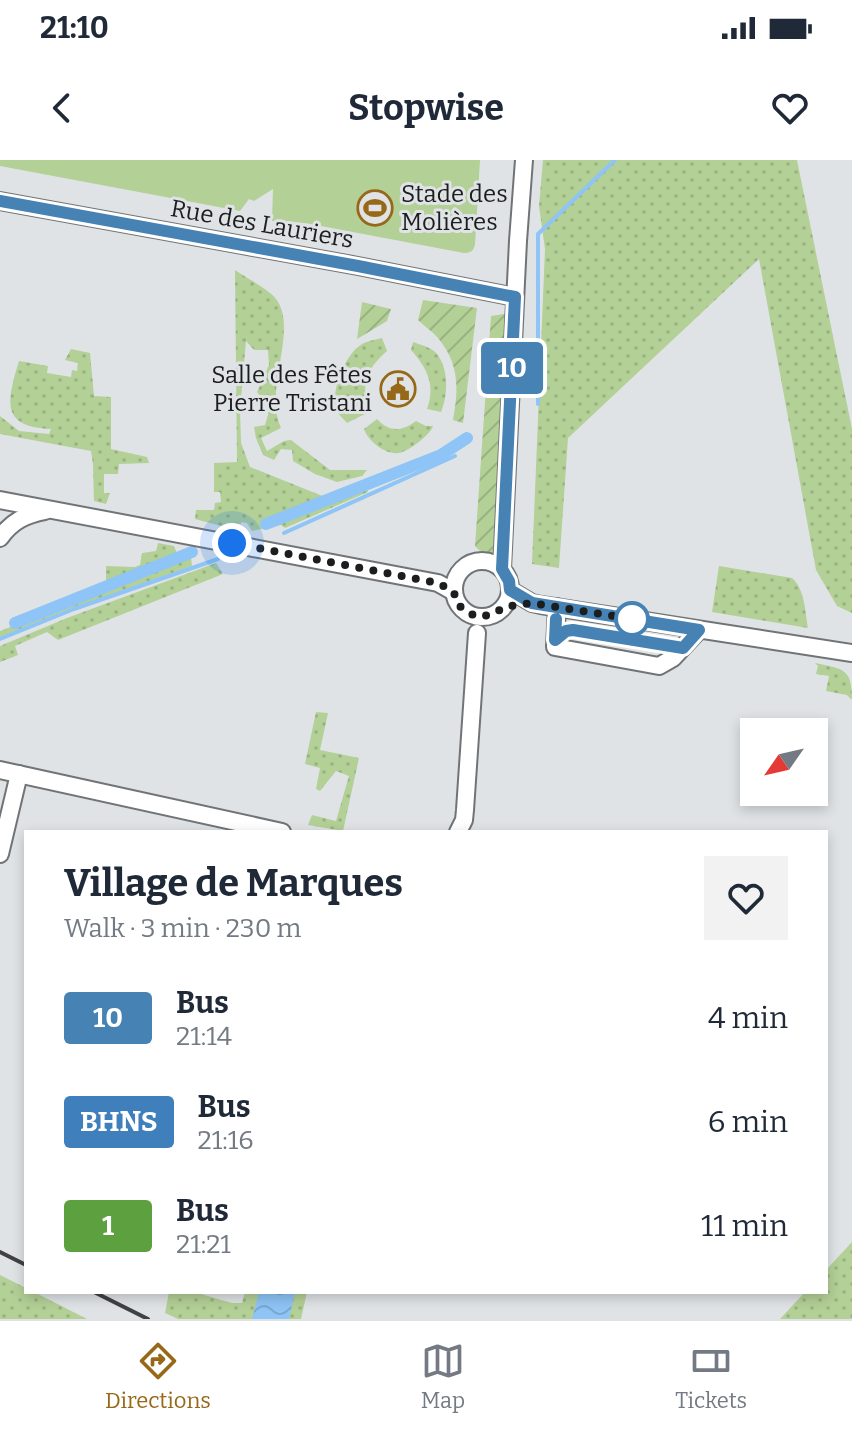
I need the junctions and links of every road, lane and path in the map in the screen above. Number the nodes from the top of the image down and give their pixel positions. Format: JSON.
{"nodes":[{"id":1,"x":524,"y":160,"type":"edge"},
{"id":2,"x":0,"y":201,"type":"edge"},
{"id":3,"x":515,"y":297,"type":"junction"},
{"id":4,"x":0,"y":486,"type":"edge"},
{"id":5,"x":0,"y":500,"type":"edge"},
{"id":6,"x":20,"y":503,"type":"junction"},
{"id":7,"x":50,"y":509,"type":"junction"},
{"id":8,"x":0,"y":538,"type":"edge"},
{"id":9,"x":497,"y":566,"type":"junction"},
{"id":10,"x":457,"y":575,"type":"junction"},
{"id":11,"x":438,"y":583,"type":"junction"},
{"id":12,"x":510,"y":590,"type":"junction"},
{"id":13,"x":454,"y":592,"type":"junction"},
{"id":14,"x":532,"y":603,"type":"junction"},
{"id":15,"x":557,"y":607,"type":"junction"},
{"id":16,"x":463,"y":610,"type":"junction"},
{"id":17,"x":499,"y":611,"type":"junction"},
{"id":18,"x":699,"y":630,"type":"junction"},
{"id":19,"x":477,"y":633,"type":"junction"},
{"id":20,"x":852,"y":653,"type":"edge"},
{"id":21,"x":0,"y":770,"type":"edge"},
{"id":22,"x":19,"y":774,"type":"junction"},
{"id":23,"x":210,"y":824,"type":"edge"},
{"id":24,"x":264,"y":830,"type":"edge"},
{"id":25,"x":459,"y":830,"type":"edge"},
{"id":26,"x":0,"y":854,"type":"edge"}],
"edges":[{"from":1,"to":3,"type":"street"},
{"from":2,"to":3,"type":"street","name":"Rue des Lauriers"},
{"from":3,"to":9,"type":"street"},
{"from":4,"to":6,"type":"street"},
{"from":5,"to":6,"type":"street"},
{"from":6,"to":7,"type":"street"},
{"from":7,"to":8,"type":"street"},
{"from":7,"to":11,"type":"street"},
{"from":9,"to":10,"type":"street"},
{"from":9,"to":12,"type":"street"},
{"from":10,"to":11,"type":"street"},
{"from":10,"to":13,"type":"street"},
{"from":11,"to":13,"type":"street"},
{"from":12,"to":14,"type":"street"},
{"from":12,"to":17,"type":"street"},
{"from":13,"to":16,"type":"street"},
{"from":14,"to":15,"type":"street"},
{"from":14,"to":17,"type":"street"},
{"from":15,"to":18,"type":"street"},
{"from":15,"to":18,"type":"street"},
{"from":16,"to":17,"type":"street"},
{"from":16,"to":19,"type":"street"},
{"from":17,"to":19,"type":"street"},
{"from":18,"to":20,"type":"street"},
{"from":19,"to":25,"type":"street"},
{"from":21,"to":22,"type":"street"},
{"from":22,"to":23,"type":"street"},
{"from":22,"to":26,"type":"street"},
{"from":23,"to":24,"type":"street"}]}
